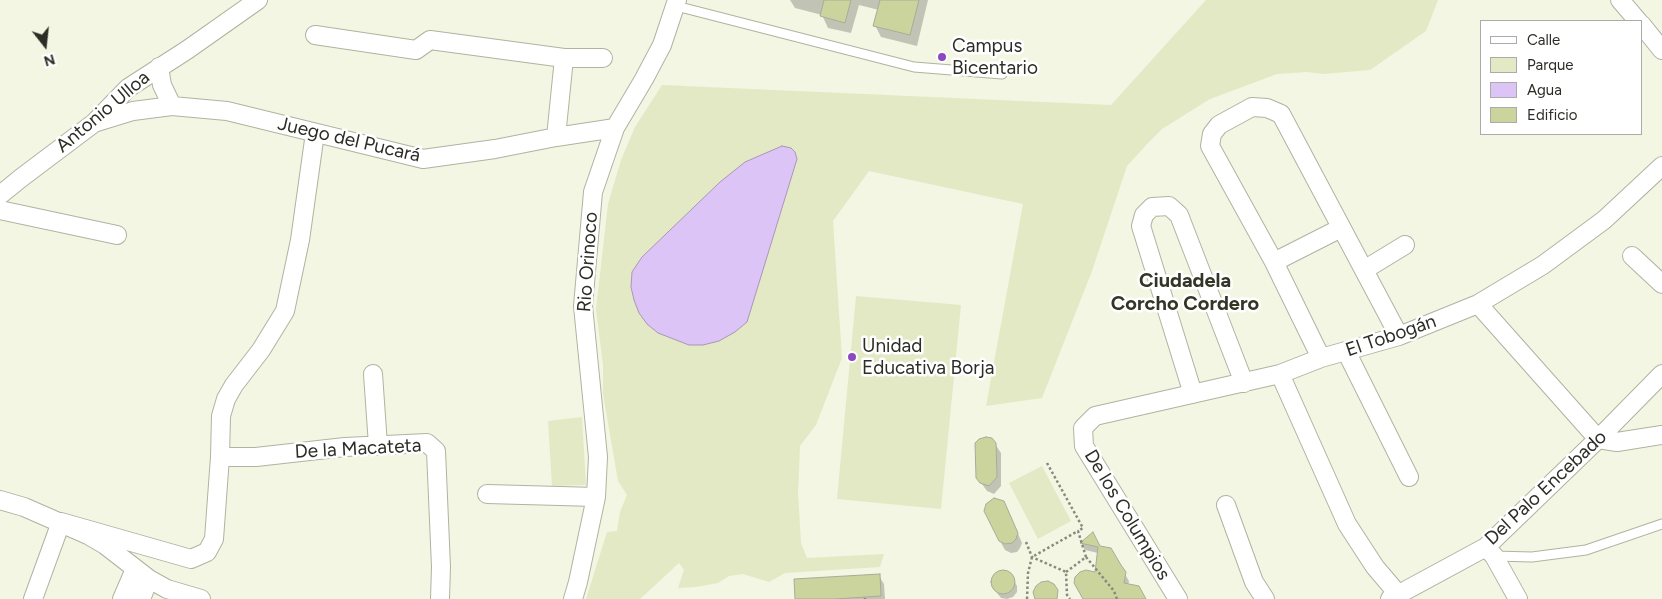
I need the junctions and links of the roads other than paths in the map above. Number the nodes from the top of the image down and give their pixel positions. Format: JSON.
{"nodes":[{"id":1,"x":258,"y":0,"type":"edge"},
{"id":2,"x":1620,"y":0,"type":"edge"},
{"id":3,"x":676,"y":3,"type":"edge"},
{"id":4,"x":1637,"y":20,"type":"edge"},
{"id":5,"x":1642,"y":25,"type":"edge"},
{"id":6,"x":316,"y":35,"type":"dead end"},
{"id":7,"x":1662,"y":50,"type":"edge"},
{"id":8,"x":564,"y":58,"type":"junction"},
{"id":9,"x":603,"y":58,"type":"dead end"},
{"id":10,"x":159,"y":67,"type":"junction"},
{"id":11,"x":1002,"y":74,"type":"dead end"},
{"id":12,"x":172,"y":106,"type":"junction"},
{"id":13,"x":94,"y":123,"type":"junction"},
{"id":14,"x":615,"y":128,"type":"junction"},
{"id":15,"x":315,"y":133,"type":"junction"},
{"id":16,"x":556,"y":137,"type":"junction"},
{"id":17,"x":1662,"y":166,"type":"edge"},
{"id":18,"x":0,"y":195,"type":"edge"},
{"id":19,"x":0,"y":210,"type":"edge"},
{"id":20,"x":1341,"y":228,"type":"junction"},
{"id":21,"x":117,"y":235,"type":"dead end"},
{"id":22,"x":1405,"y":245,"type":"dead end"},
{"id":23,"x":1632,"y":256,"type":"dead end"},
{"id":24,"x":1274,"y":262,"type":"junction"},
{"id":25,"x":1364,"y":270,"type":"junction"},
{"id":26,"x":1662,"y":284,"type":"edge"},
{"id":27,"x":1478,"y":304,"type":"junction"},
{"id":28,"x":1399,"y":336,"type":"junction"},
{"id":29,"x":1346,"y":351,"type":"junction"},
{"id":30,"x":1321,"y":358,"type":"junction"},
{"id":31,"x":373,"y":374,"type":"dead end"},
{"id":32,"x":1280,"y":374,"type":"junction"},
{"id":33,"x":1662,"y":374,"type":"edge"},
{"id":34,"x":1244,"y":383,"type":"junction"},
{"id":35,"x":1193,"y":394,"type":"junction"},
{"id":36,"x":1084,"y":428,"type":"joint"},
{"id":37,"x":1662,"y":435,"type":"edge"},
{"id":38,"x":1598,"y":439,"type":"junction"},
{"id":39,"x":378,"y":445,"type":"junction"},
{"id":40,"x":220,"y":457,"type":"junction"},
{"id":41,"x":1409,"y":477,"type":"dead end"},
{"id":42,"x":487,"y":494,"type":"dead end"},
{"id":43,"x":596,"y":497,"type":"junction"},
{"id":44,"x":0,"y":500,"type":"edge"},
{"id":45,"x":1226,"y":505,"type":"dead end"},
{"id":46,"x":61,"y":522,"type":"junction"},
{"id":47,"x":1662,"y":524,"type":"edge"},
{"id":48,"x":1490,"y":552,"type":"junction"},
{"id":49,"x":142,"y":574,"type":"junction"},
{"id":50,"x":169,"y":594,"type":"edge"},
{"id":51,"x":1394,"y":597,"type":"edge"},
{"id":52,"x":33,"y":599,"type":"edge"},
{"id":53,"x":122,"y":599,"type":"edge"},
{"id":54,"x":141,"y":599,"type":"edge"},
{"id":55,"x":201,"y":599,"type":"edge"},
{"id":56,"x":440,"y":599,"type":"edge"},
{"id":57,"x":573,"y":599,"type":"edge"},
{"id":58,"x":1178,"y":599,"type":"edge"},
{"id":59,"x":1265,"y":599,"type":"edge"},
{"id":60,"x":1518,"y":599,"type":"edge"}],
"edges":[{"from":1,"to":10,"type":"street","name":"Antonio Ulloa"},
{"from":2,"to":4,"type":"street"},
{"from":3,"to":11,"type":"lane"},
{"from":3,"to":14,"type":"street","name":"Rio Orinoco"},
{"from":5,"to":7,"type":"street"},
{"from":6,"to":8,"type":"street"},
{"from":8,"to":9,"type":"street"},
{"from":8,"to":16,"type":"street"},
{"from":10,"to":12,"type":"street"},
{"from":10,"to":13,"type":"street","name":"Antonio Ulloa"},
{"from":12,"to":13,"type":"street","name":"Juego del Pucará"},
{"from":12,"to":15,"type":"street","name":"Juego del Pucará"},
{"from":13,"to":18,"type":"street","name":"Antonio Ulloa"},
{"from":14,"to":16,"type":"street","name":"Juego del Pucará"},
{"from":14,"to":43,"type":"street","name":"Rio Orinoco"},
{"from":15,"to":16,"type":"street","name":"Juego del Pucará"},
{"from":15,"to":40,"type":"street"},
{"from":17,"to":27,"type":"street","name":"El Tobogán"},
{"from":19,"to":21,"type":"street"},
{"from":20,"to":24,"type":"street"},
{"from":20,"to":24,"type":"street"},
{"from":20,"to":25,"type":"street"},
{"from":22,"to":25,"type":"street"},
{"from":23,"to":26,"type":"street"},
{"from":24,"to":30,"type":"street"},
{"from":25,"to":28,"type":"street"},
{"from":27,"to":28,"type":"street","name":"El Tobogán"},
{"from":27,"to":38,"type":"street"},
{"from":28,"to":29,"type":"street","name":"El Tobogán"},
{"from":29,"to":30,"type":"street","name":"El Tobogán"},
{"from":29,"to":41,"type":"street"},
{"from":30,"to":32,"type":"street","name":"El Tobogán"},
{"from":31,"to":39,"type":"street"},
{"from":32,"to":34,"type":"street","name":"El Tobogán"},
{"from":32,"to":51,"type":"street"},
{"from":33,"to":38,"type":"street","name":"Del Palo Encebado"},
{"from":34,"to":35,"type":"street","name":"El Tobogán"},
{"from":34,"to":35,"type":"street"},
{"from":35,"to":36,"type":"street","name":"El Tobogán"},
{"from":36,"to":58,"type":"street","name":"De los Columpios"},
{"from":37,"to":38,"type":"street"},
{"from":38,"to":48,"type":"street","name":"Del Palo Encebado"},
{"from":39,"to":40,"type":"street","name":"De la Macateta"},
{"from":39,"to":56,"type":"street","name":"De la Macateta"},
{"from":40,"to":46,"type":"street"},
{"from":42,"to":43,"type":"street"},
{"from":43,"to":57,"type":"street","name":"Rio Orinoco"},
{"from":44,"to":46,"type":"street"},
{"from":45,"to":59,"type":"street"},
{"from":46,"to":49,"type":"street"},
{"from":46,"to":52,"type":"street"},
{"from":47,"to":48,"type":"lane"},
{"from":48,"to":51,"type":"street","name":"Del Palo Encebado"},
{"from":48,"to":60,"type":"street"},
{"from":49,"to":50,"type":"street"},
{"from":49,"to":53,"type":"street"},
{"from":49,"to":54,"type":"street"},
{"from":50,"to":55,"type":"street"}]}
